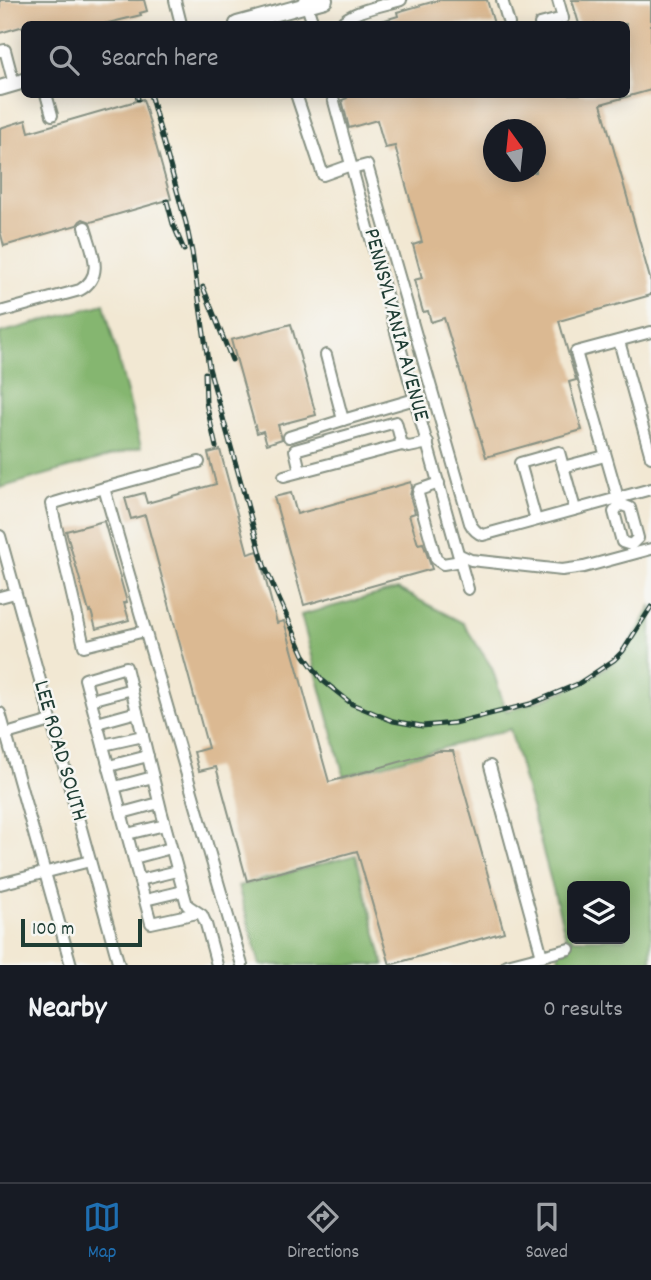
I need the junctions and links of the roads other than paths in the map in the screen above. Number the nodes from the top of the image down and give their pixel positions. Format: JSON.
{"nodes":[{"id":1,"x":176,"y":0,"type":"edge"},
{"id":2,"x":325,"y":0,"type":"edge"},
{"id":3,"x":401,"y":0,"type":"edge"},
{"id":4,"x":502,"y":0,"type":"edge"},
{"id":5,"x":558,"y":0,"type":"edge"},
{"id":6,"x":386,"y":2,"type":"edge"},
{"id":7,"x":306,"y":3,"type":"edge"},
{"id":8,"x":180,"y":21,"type":"edge"},
{"id":9,"x":247,"y":21,"type":"edge"},
{"id":10,"x":312,"y":21,"type":"edge"},
{"id":11,"x":343,"y":21,"type":"edge"},
{"id":12,"x":508,"y":21,"type":"edge"},
{"id":13,"x":552,"y":21,"type":"edge"},
{"id":14,"x":0,"y":51,"type":"edge"},
{"id":15,"x":13,"y":84,"type":"edge"},
{"id":16,"x":47,"y":98,"type":"edge"},
{"id":17,"x":297,"y":98,"type":"edge"},
{"id":18,"x":333,"y":98,"type":"edge"},
{"id":19,"x":52,"y":115,"type":"dead end"},
{"id":20,"x":352,"y":167,"type":"junction"},
{"id":21,"x":85,"y":227,"type":"dead end"},
{"id":22,"x":0,"y":312,"type":"edge"},
{"id":23,"x":651,"y":332,"type":"edge"},
{"id":24,"x":619,"y":341,"type":"junction"},
{"id":25,"x":326,"y":355,"type":"dead end"},
{"id":26,"x":415,"y":399,"type":"junction"},
{"id":27,"x":343,"y":420,"type":"junction"},
{"id":28,"x":289,"y":437,"type":"dead end"},
{"id":29,"x":428,"y":443,"type":"junction"},
{"id":30,"x":402,"y":445,"type":"junction"},
{"id":31,"x":605,"y":456,"type":"junction"},
{"id":32,"x":651,"y":457,"type":"edge"},
{"id":33,"x":199,"y":463,"type":"dead end"},
{"id":34,"x":563,"y":467,"type":"junction"},
{"id":35,"x":300,"y":471,"type":"junction"},
{"id":36,"x":284,"y":476,"type":"dead end"},
{"id":37,"x":439,"y":483,"type":"junction"},
{"id":38,"x":104,"y":488,"type":"junction"},
{"id":39,"x":651,"y":489,"type":"edge"},
{"id":40,"x":619,"y":501,"type":"junction"},
{"id":41,"x":576,"y":509,"type":"junction"},
{"id":42,"x":536,"y":520,"type":"junction"},
{"id":43,"x":1,"y":543,"type":"edge"},
{"id":44,"x":633,"y":549,"type":"junction"},
{"id":45,"x":651,"y":549,"type":"edge"},
{"id":46,"x":460,"y":558,"type":"junction"},
{"id":47,"x":468,"y":589,"type":"dead end"},
{"id":48,"x":15,"y":593,"type":"junction"},
{"id":49,"x":0,"y":597,"type":"edge"},
{"id":50,"x":145,"y":631,"type":"junction"},
{"id":51,"x":132,"y":689,"type":"junction"},
{"id":52,"x":91,"y":700,"type":"junction"},
{"id":53,"x":137,"y":712,"type":"junction"},
{"id":54,"x":0,"y":713,"type":"edge"},
{"id":55,"x":51,"y":721,"type":"junction"},
{"id":56,"x":97,"y":723,"type":"junction"},
{"id":57,"x":3,"y":735,"type":"edge"},
{"id":58,"x":143,"y":736,"type":"junction"},
{"id":59,"x":103,"y":745,"type":"junction"},
{"id":60,"x":148,"y":756,"type":"junction"},
{"id":61,"x":109,"y":766,"type":"junction"},
{"id":62,"x":490,"y":766,"type":"dead end"},
{"id":63,"x":153,"y":777,"type":"junction"},
{"id":64,"x":115,"y":787,"type":"junction"},
{"id":65,"x":159,"y":803,"type":"junction"},
{"id":66,"x":122,"y":813,"type":"junction"},
{"id":67,"x":165,"y":825,"type":"junction"},
{"id":68,"x":127,"y":834,"type":"junction"},
{"id":69,"x":171,"y":848,"type":"junction"},
{"id":70,"x":134,"y":858,"type":"junction"},
{"id":71,"x":90,"y":861,"type":"junction"},
{"id":72,"x":177,"y":870,"type":"junction"},
{"id":73,"x":45,"y":872,"type":"junction"},
{"id":74,"x":140,"y":880,"type":"junction"},
{"id":75,"x":0,"y":884,"type":"edge"},
{"id":76,"x":183,"y":891,"type":"junction"},
{"id":77,"x":145,"y":900,"type":"junction"},
{"id":78,"x":197,"y":912,"type":"junction"},
{"id":79,"x":569,"y":949,"type":"dead end"},
{"id":80,"x":542,"y":956,"type":"junction"},
{"id":81,"x":71,"y":965,"type":"edge"},
{"id":82,"x":119,"y":965,"type":"edge"},
{"id":83,"x":218,"y":965,"type":"edge"},
{"id":84,"x":242,"y":965,"type":"edge"},
{"id":85,"x":507,"y":965,"type":"edge"}],
"edges":[{"from":1,"to":8,"type":"street"},
{"from":2,"to":7,"type":"main road"},
{"from":3,"to":6,"type":"street"},
{"from":4,"to":12,"type":"street"},
{"from":5,"to":13,"type":"street"},
{"from":6,"to":11,"type":"street"},
{"from":7,"to":9,"type":"main road"},
{"from":7,"to":10,"type":"street"},
{"from":14,"to":15,"type":"street"},
{"from":16,"to":19,"type":"street"},
{"from":17,"to":20,"type":"street"},
{"from":18,"to":20,"type":"street","name":"PENNSYLVANIA AVENUE"},
{"from":20,"to":26,"type":"street","name":"PENNSYLVANIA AVENUE"},
{"from":20,"to":42,"type":"street"},
{"from":21,"to":22,"type":"street"},
{"from":23,"to":24,"type":"street"},
{"from":24,"to":31,"type":"street"},
{"from":24,"to":32,"type":"street"},
{"from":25,"to":27,"type":"street"},
{"from":26,"to":27,"type":"street"},
{"from":26,"to":29,"type":"street","name":"PENNSYLVANIA AVENUE"},
{"from":27,"to":28,"type":"street"},
{"from":29,"to":30,"type":"street"},
{"from":29,"to":37,"type":"street","name":"PENNSYLVANIA AVENUE"},
{"from":30,"to":35,"type":"street"},
{"from":30,"to":35,"type":"street"},
{"from":31,"to":34,"type":"street"},
{"from":31,"to":40,"type":"street"},
{"from":33,"to":38,"type":"street"},
{"from":34,"to":41,"type":"street"},
{"from":34,"to":42,"type":"street"},
{"from":35,"to":36,"type":"street"},
{"from":37,"to":46,"type":"street","name":"PENNSYLVANIA AVENUE"},
{"from":37,"to":46,"type":"street"},
{"from":38,"to":50,"type":"street"},
{"from":38,"to":50,"type":"street"},
{"from":39,"to":40,"type":"street"},
{"from":40,"to":41,"type":"street"},
{"from":40,"to":44,"type":"street"},
{"from":40,"to":44,"type":"street"},
{"from":41,"to":42,"type":"street"},
{"from":43,"to":48,"type":"street","name":"LEE ROAD SOUTH"},
{"from":44,"to":45,"type":"street"},
{"from":44,"to":46,"type":"street"},
{"from":46,"to":47,"type":"street","name":"PENNSYLVANIA AVENUE"},
{"from":48,"to":49,"type":"street"},
{"from":48,"to":55,"type":"street","name":"LEE ROAD SOUTH"},
{"from":50,"to":84,"type":"street"},
{"from":51,"to":52,"type":"street"},
{"from":51,"to":52,"type":"street"},
{"from":51,"to":53,"type":"street"},
{"from":52,"to":56,"type":"street"},
{"from":53,"to":56,"type":"street"},
{"from":53,"to":58,"type":"street"},
{"from":54,"to":57,"type":"street"},
{"from":55,"to":57,"type":"street"},
{"from":55,"to":71,"type":"street","name":"LEE ROAD SOUTH"},
{"from":56,"to":59,"type":"street"},
{"from":57,"to":73,"type":"street"},
{"from":58,"to":59,"type":"street"},
{"from":58,"to":60,"type":"street"},
{"from":59,"to":61,"type":"street"},
{"from":60,"to":61,"type":"street"},
{"from":60,"to":63,"type":"street"},
{"from":61,"to":64,"type":"street"},
{"from":62,"to":80,"type":"street"},
{"from":63,"to":64,"type":"street"},
{"from":63,"to":65,"type":"street"},
{"from":64,"to":66,"type":"street"},
{"from":65,"to":66,"type":"street"},
{"from":65,"to":67,"type":"street"},
{"from":66,"to":68,"type":"street"},
{"from":67,"to":68,"type":"street"},
{"from":67,"to":69,"type":"street"},
{"from":68,"to":70,"type":"street"},
{"from":69,"to":70,"type":"street"},
{"from":69,"to":72,"type":"street"},
{"from":70,"to":74,"type":"street"},
{"from":71,"to":73,"type":"street"},
{"from":71,"to":82,"type":"street","name":"LEE ROAD SOUTH"},
{"from":72,"to":74,"type":"street"},
{"from":72,"to":76,"type":"street"},
{"from":73,"to":75,"type":"street"},
{"from":73,"to":81,"type":"street"},
{"from":74,"to":77,"type":"street"},
{"from":76,"to":77,"type":"street"},
{"from":76,"to":78,"type":"street"},
{"from":77,"to":78,"type":"street"},
{"from":78,"to":83,"type":"street"},
{"from":79,"to":80,"type":"street"},
{"from":80,"to":85,"type":"street"}]}
